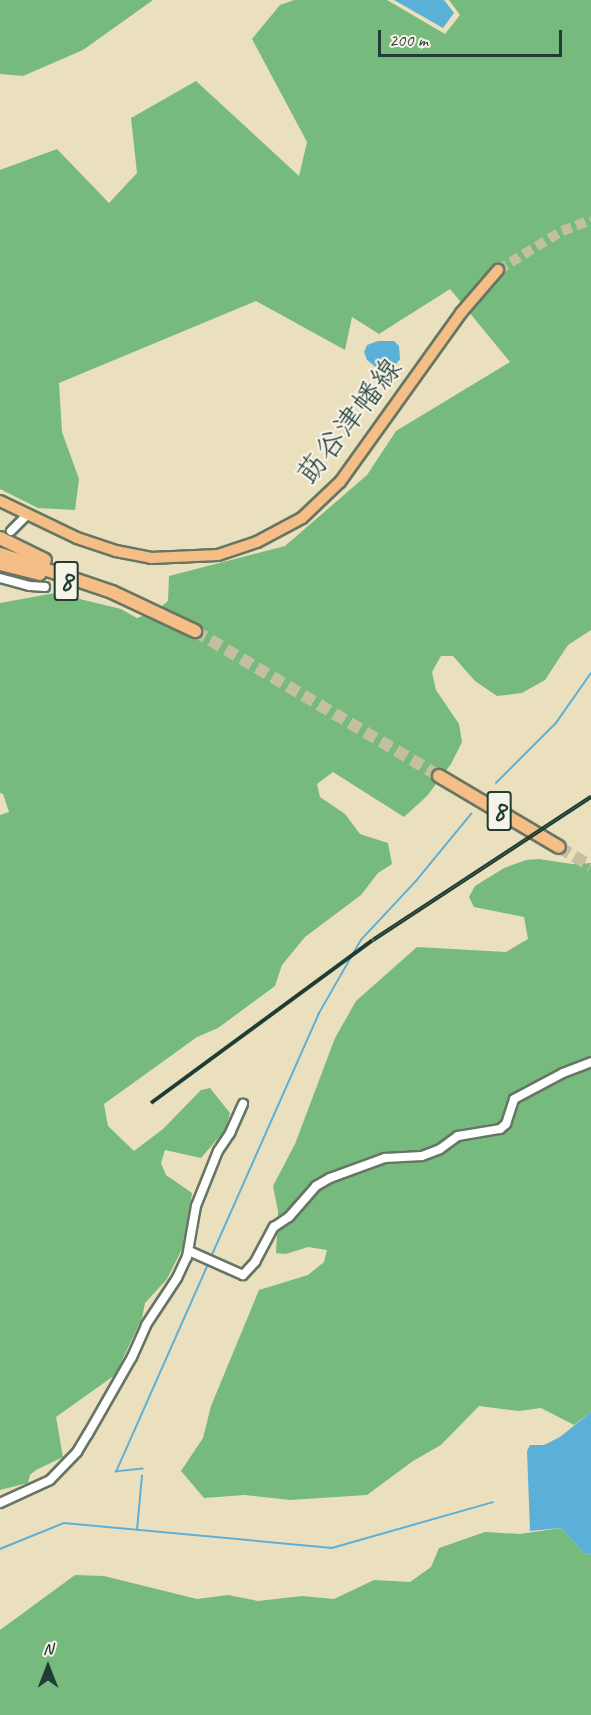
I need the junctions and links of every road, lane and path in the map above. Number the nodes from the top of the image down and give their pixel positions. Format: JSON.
{"nodes":[{"id":1,"x":498,"y":270,"type":"tunnel mouth"},
{"id":2,"x":0,"y":501,"type":"edge"},
{"id":3,"x":27,"y":515,"type":"junction"},
{"id":4,"x":11,"y":531,"type":"dead end"},
{"id":5,"x":0,"y":538,"type":"edge"},
{"id":6,"x":0,"y":554,"type":"edge"},
{"id":7,"x":0,"y":564,"type":"edge"},
{"id":8,"x":72,"y":577,"type":"junction"},
{"id":9,"x":0,"y":578,"type":"edge"},
{"id":10,"x":45,"y":587,"type":"dead end"},
{"id":11,"x":131,"y":600,"type":"junction"},
{"id":12,"x":195,"y":631,"type":"tunnel mouth"},
{"id":13,"x":439,"y":776,"type":"tunnel mouth"},
{"id":14,"x":559,"y":847,"type":"tunnel mouth"},
{"id":15,"x":591,"y":1062,"type":"edge"},
{"id":16,"x":243,"y":1104,"type":"dead end"},
{"id":17,"x":189,"y":1251,"type":"junction"},
{"id":18,"x":0,"y":1503,"type":"edge"}],
"edges":[{"from":1,"to":3,"type":"main road","name":"莇谷津幡線"},
{"from":2,"to":3,"type":"main road","name":"莇谷津幡線"},
{"from":3,"to":4,"type":"street"},
{"from":5,"to":8,"type":"highway","number":"8"},
{"from":6,"to":8,"type":"highway","number":"8"},
{"from":7,"to":11,"type":"highway","number":"8"},
{"from":8,"to":11,"type":"highway","number":"8"},
{"from":9,"to":10,"type":"street"},
{"from":11,"to":12,"type":"highway","number":"8"},
{"from":13,"to":14,"type":"highway","number":"8"},
{"from":15,"to":17,"type":"street"},
{"from":16,"to":17,"type":"street"},
{"from":17,"to":18,"type":"street"}]}
